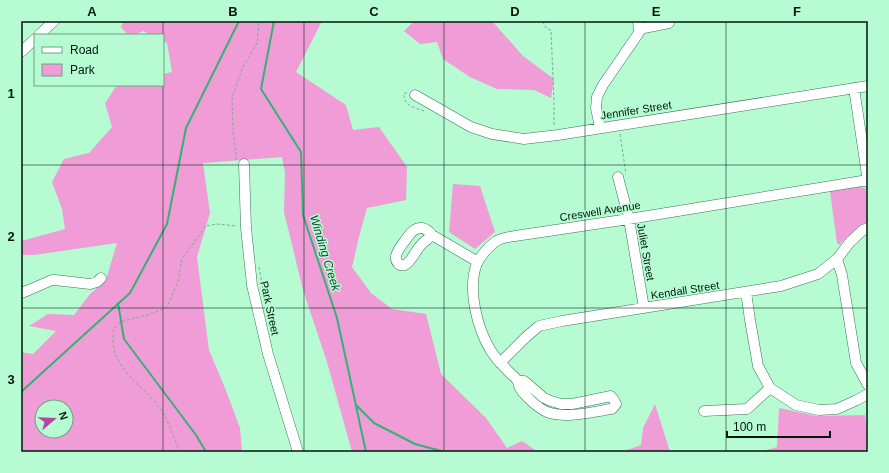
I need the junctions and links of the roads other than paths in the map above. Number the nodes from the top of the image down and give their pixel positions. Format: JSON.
{"nodes":[{"id":1,"x":54,"y":21,"type":"edge"},
{"id":2,"x":669,"y":23,"type":"dead end"},
{"id":3,"x":639,"y":25,"type":"edge"},
{"id":4,"x":40,"y":34,"type":"edge"},
{"id":5,"x":34,"y":40,"type":"edge"},
{"id":6,"x":21,"y":52,"type":"edge"},
{"id":7,"x":868,"y":86,"type":"edge"},
{"id":8,"x":854,"y":88,"type":"junction"},
{"id":9,"x":415,"y":96,"type":"dead end"},
{"id":10,"x":600,"y":128,"type":"junction"},
{"id":11,"x":240,"y":163,"type":"road end"},
{"id":12,"x":623,"y":177,"type":"road end"},
{"id":13,"x":868,"y":181,"type":"edge"},
{"id":14,"x":629,"y":219,"type":"junction"},
{"id":15,"x":868,"y":228,"type":"edge"},
{"id":16,"x":432,"y":235,"type":"dead end"},
{"id":17,"x":837,"y":259,"type":"junction"},
{"id":18,"x":478,"y":262,"type":"junction"},
{"id":19,"x":101,"y":278,"type":"dead end"},
{"id":20,"x":746,"y":292,"type":"junction"},
{"id":21,"x":21,"y":293,"type":"edge"},
{"id":22,"x":644,"y":308,"type":"junction"},
{"id":23,"x":500,"y":363,"type":"junction"},
{"id":24,"x":518,"y":381,"type":"junction"},
{"id":25,"x":868,"y":385,"type":"edge"},
{"id":26,"x":770,"y":388,"type":"junction"},
{"id":27,"x":868,"y":394,"type":"edge"},
{"id":28,"x":704,"y":411,"type":"dead end"},
{"id":29,"x":298,"y":452,"type":"edge"}],
"edges":[{"from":1,"to":4,"type":"street"},
{"from":2,"to":3,"type":"street"},
{"from":3,"to":10,"type":"street"},
{"from":5,"to":6,"type":"street"},
{"from":7,"to":8,"type":"street","name":"Jennifer Street"},
{"from":8,"to":10,"type":"street","name":"Jennifer Street"},
{"from":8,"to":13,"type":"street"},
{"from":9,"to":10,"type":"street","name":"Jennifer Street"},
{"from":11,"to":29,"type":"street","name":"Park Street"},
{"from":12,"to":14,"type":"street","name":"Juliet Street"},
{"from":13,"to":14,"type":"street","name":"Creswell Avenue"},
{"from":14,"to":18,"type":"street","name":"Creswell Avenue"},
{"from":14,"to":22,"type":"street","name":"Juliet Street"},
{"from":15,"to":17,"type":"street","name":"Kendall Street"},
{"from":16,"to":18,"type":"street"},
{"from":17,"to":20,"type":"street","name":"Kendall Street"},
{"from":17,"to":25,"type":"street"},
{"from":18,"to":23,"type":"street","name":"Creswell Avenue"},
{"from":19,"to":21,"type":"street"},
{"from":20,"to":22,"type":"street","name":"Kendall Street"},
{"from":20,"to":26,"type":"street"},
{"from":22,"to":23,"type":"street","name":"Kendall Street"},
{"from":23,"to":24,"type":"street","name":"Creswell Avenue"},
{"from":24,"to":24,"type":"street","name":"Creswell Avenue"},
{"from":26,"to":27,"type":"street"},
{"from":26,"to":28,"type":"street"}]}
